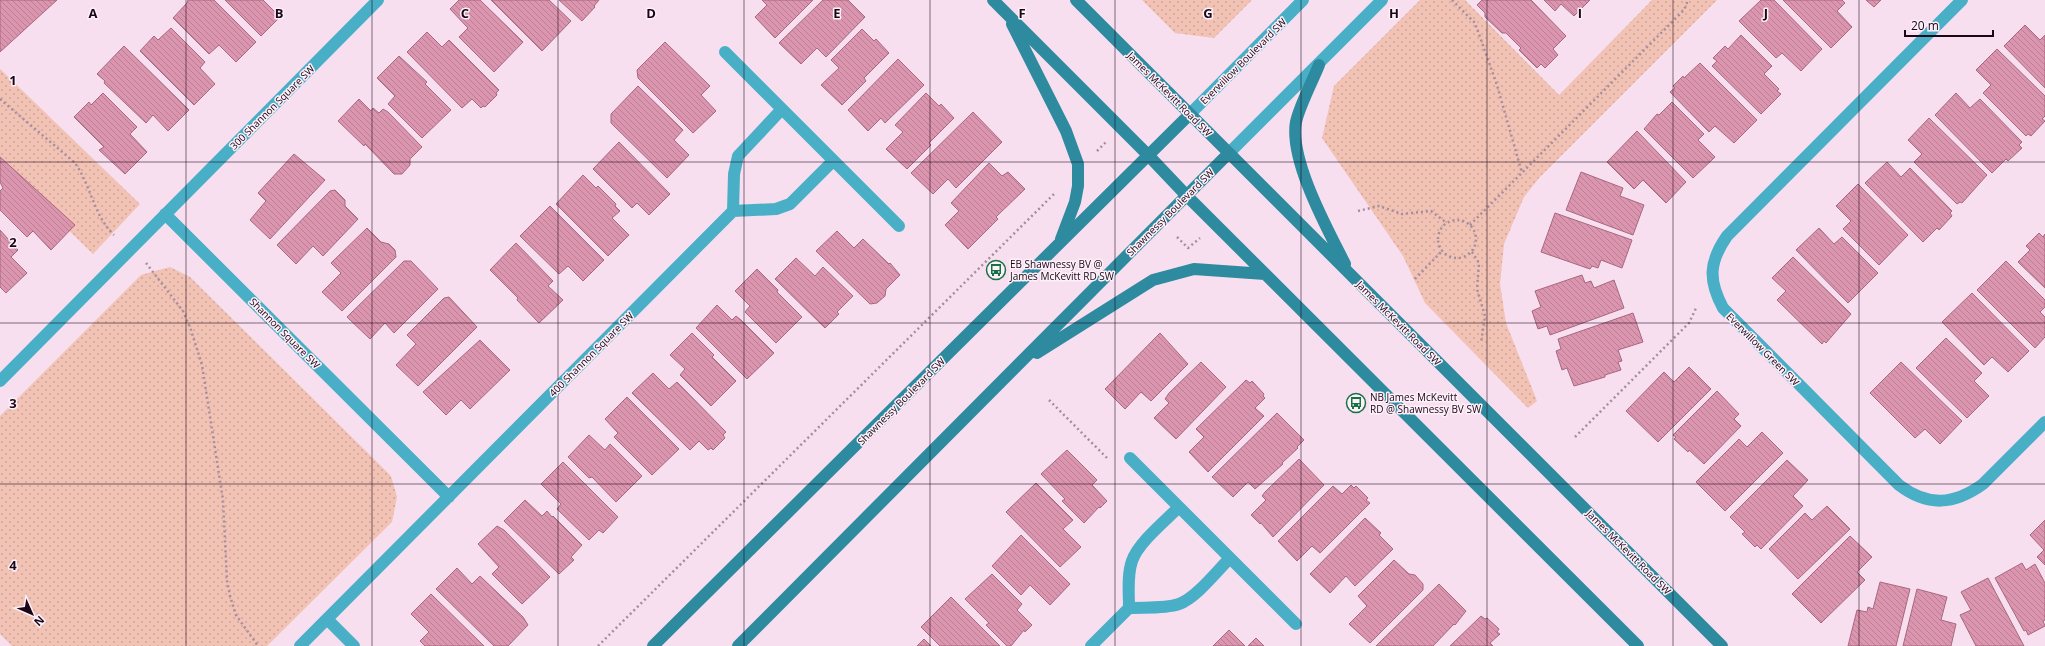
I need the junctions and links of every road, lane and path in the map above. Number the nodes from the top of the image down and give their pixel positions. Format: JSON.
{"nodes":[{"id":1,"x":378,"y":0,"type":"edge"},
{"id":2,"x":993,"y":0,"type":"edge"},
{"id":3,"x":1076,"y":0,"type":"edge"},
{"id":4,"x":1303,"y":0,"type":"edge"},
{"id":5,"x":1382,"y":0,"type":"edge"},
{"id":6,"x":1452,"y":0,"type":"edge"},
{"id":7,"x":1688,"y":0,"type":"edge"},
{"id":8,"x":1962,"y":0,"type":"edge"},
{"id":9,"x":1007,"y":14,"type":"junction"},
{"id":10,"x":725,"y":52,"type":"dead end"},
{"id":11,"x":1319,"y":65,"type":"junction"},
{"id":12,"x":0,"y":99,"type":"edge"},
{"id":13,"x":782,"y":110,"type":"junction"},
{"id":14,"x":1190,"y":114,"type":"junction"},
{"id":15,"x":1106,"y":141,"type":"dead end"},
{"id":16,"x":1229,"y":153,"type":"junction"},
{"id":17,"x":1148,"y":155,"type":"junction"},
{"id":18,"x":1092,"y":156,"type":"dead end"},
{"id":19,"x":833,"y":161,"type":"junction"},
{"id":20,"x":1522,"y":173,"type":"junction"},
{"id":21,"x":1058,"y":186,"type":"dead end"},
{"id":22,"x":1186,"y":195,"type":"junction"},
{"id":23,"x":733,"y":210,"type":"junction"},
{"id":24,"x":1358,"y":211,"type":"dead end"},
{"id":25,"x":165,"y":214,"type":"junction"},
{"id":26,"x":1447,"y":223,"type":"junction"},
{"id":27,"x":1470,"y":225,"type":"junction"},
{"id":28,"x":899,"y":226,"type":"dead end"},
{"id":29,"x":1201,"y":236,"type":"dead end"},
{"id":30,"x":1177,"y":237,"type":"dead end"},
{"id":31,"x":1059,"y":244,"type":"junction"},
{"id":32,"x":131,"y":248,"type":"junction"},
{"id":33,"x":1442,"y":251,"type":"junction"},
{"id":34,"x":1472,"y":252,"type":"junction"},
{"id":35,"x":1265,"y":274,"type":"junction"},
{"id":36,"x":1350,"y":274,"type":"junction"},
{"id":37,"x":1415,"y":279,"type":"dead end"},
{"id":38,"x":1712,"y":279,"type":"junction"},
{"id":39,"x":1481,"y":343,"type":"dead end"},
{"id":40,"x":1023,"y":362,"type":"junction"},
{"id":41,"x":0,"y":381,"type":"edge"},
{"id":42,"x":1049,"y":400,"type":"dead end"},
{"id":43,"x":2045,"y":422,"type":"edge"},
{"id":44,"x":1575,"y":436,"type":"dead end"},
{"id":45,"x":1130,"y":458,"type":"joint"},
{"id":46,"x":449,"y":497,"type":"junction"},
{"id":47,"x":1179,"y":507,"type":"junction"},
{"id":48,"x":1230,"y":558,"type":"junction"},
{"id":49,"x":1129,"y":608,"type":"junction"},
{"id":50,"x":327,"y":618,"type":"junction"},
{"id":51,"x":1296,"y":624,"type":"dead end"},
{"id":52,"x":665,"y":634,"type":"junction"},
{"id":53,"x":258,"y":646,"type":"edge"},
{"id":54,"x":300,"y":646,"type":"edge"},
{"id":55,"x":354,"y":646,"type":"edge"},
{"id":56,"x":598,"y":646,"type":"edge"},
{"id":57,"x":648,"y":646,"type":"edge"},
{"id":58,"x":653,"y":646,"type":"edge"},
{"id":59,"x":738,"y":646,"type":"edge"},
{"id":60,"x":1091,"y":646,"type":"edge"},
{"id":61,"x":1638,"y":646,"type":"edge"},
{"id":62,"x":1722,"y":646,"type":"edge"}],
"edges":[{"from":1,"to":25,"type":"street","name":"300 Shannon Square SW"},
{"from":2,"to":9,"type":"main road"},
{"from":3,"to":14,"type":"main road","name":"James McKevitt Road SW"},
{"from":4,"to":14,"type":"street","name":"Everwillow Boulevard SW"},
{"from":5,"to":11,"type":"street"},
{"from":6,"to":20,"type":"path"},
{"from":7,"to":20,"type":"path"},
{"from":8,"to":38,"type":"street","name":"Everwillow Green SW"},
{"from":9,"to":17,"type":"main road"},
{"from":9,"to":31,"type":"main road"},
{"from":10,"to":13,"type":"street"},
{"from":11,"to":16,"type":"street"},
{"from":11,"to":36,"type":"main road"},
{"from":12,"to":32,"type":"path"},
{"from":13,"to":19,"type":"street"},
{"from":13,"to":23,"type":"street"},
{"from":14,"to":16,"type":"main road","name":"James McKevitt Road SW"},
{"from":14,"to":17,"type":"main road","name":"Everwillow Boulevard SW"},
{"from":15,"to":18,"type":"path"},
{"from":16,"to":22,"type":"main road","name":"Shawnessy Boulevard SW"},
{"from":16,"to":36,"type":"main road","name":"James McKevitt Road SW"},
{"from":17,"to":22,"type":"main road"},
{"from":17,"to":31,"type":"main road","name":"Shawnessy Boulevard SW"},
{"from":19,"to":23,"type":"street"},
{"from":19,"to":28,"type":"street"},
{"from":20,"to":27,"type":"path"},
{"from":21,"to":56,"type":"path"},
{"from":22,"to":35,"type":"main road"},
{"from":22,"to":40,"type":"main road","name":"Shawnessy Boulevard SW"},
{"from":23,"to":46,"type":"street","name":"400 Shannon Square SW"},
{"from":24,"to":26,"type":"path"},
{"from":25,"to":32,"type":"street"},
{"from":25,"to":46,"type":"street","name":"Shannon Square SW"},
{"from":26,"to":27,"type":"path"},
{"from":26,"to":33,"type":"path"},
{"from":27,"to":34,"type":"path"},
{"from":29,"to":30,"type":"path"},
{"from":31,"to":52,"type":"main road","name":"Shawnessy Boulevard SW"},
{"from":32,"to":41,"type":"street"},
{"from":32,"to":53,"type":"path"},
{"from":33,"to":34,"type":"path"},
{"from":33,"to":37,"type":"path"},
{"from":34,"to":39,"type":"path"},
{"from":35,"to":40,"type":"main road"},
{"from":35,"to":61,"type":"main road"},
{"from":36,"to":62,"type":"main road","name":"James McKevitt Road SW"},
{"from":38,"to":43,"type":"street","name":"Everwillow Green SW"},
{"from":38,"to":44,"type":"path"},
{"from":40,"to":59,"type":"main road","name":"Shawnessy Boulevard SW"},
{"from":42,"to":45,"type":"path"},
{"from":45,"to":47,"type":"street"},
{"from":46,"to":50,"type":"street"},
{"from":47,"to":48,"type":"street"},
{"from":47,"to":49,"type":"street"},
{"from":48,"to":49,"type":"street"},
{"from":48,"to":51,"type":"street"},
{"from":49,"to":60,"type":"street"},
{"from":50,"to":54,"type":"street"},
{"from":50,"to":55,"type":"street"},
{"from":52,"to":57,"type":"main road"},
{"from":52,"to":58,"type":"main road","name":"Shawnessy Boulevard SW"}]}
